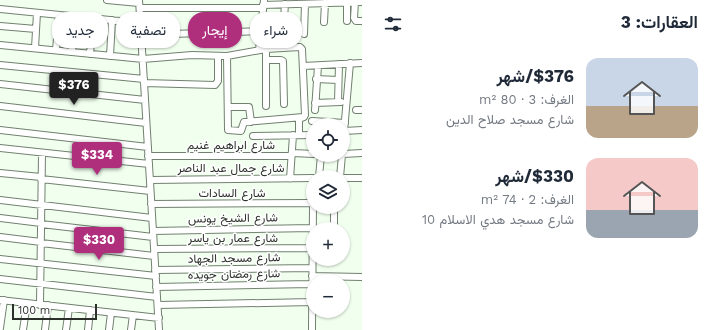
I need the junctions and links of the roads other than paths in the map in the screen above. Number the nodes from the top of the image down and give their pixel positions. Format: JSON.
{"nodes":[{"id":1,"x":107,"y":0,"type":"edge"},
{"id":2,"x":347,"y":2,"type":"junction"},
{"id":3,"x":355,"y":2,"type":"junction"},
{"id":4,"x":362,"y":2,"type":"edge"},
{"id":5,"x":325,"y":3,"type":"junction"},
{"id":6,"x":139,"y":4,"type":"edge"},
{"id":7,"x":263,"y":4,"type":"edge"},
{"id":8,"x":285,"y":4,"type":"junction"},
{"id":9,"x":305,"y":4,"type":"junction"},
{"id":10,"x":0,"y":9,"type":"edge"},
{"id":11,"x":284,"y":12,"type":"edge"},
{"id":12,"x":37,"y":13,"type":"junction"},
{"id":13,"x":52,"y":14,"type":"edge"},
{"id":14,"x":108,"y":20,"type":"edge"},
{"id":15,"x":112,"y":20,"type":"junction"},
{"id":16,"x":116,"y":20,"type":"edge"},
{"id":17,"x":347,"y":21,"type":"dead end"},
{"id":18,"x":362,"y":21,"type":"edge"},
{"id":19,"x":324,"y":22,"type":"dead end"},
{"id":20,"x":0,"y":26,"type":"edge"},
{"id":21,"x":36,"y":29,"type":"junction"},
{"id":22,"x":250,"y":33,"type":"edge"},
{"id":23,"x":302,"y":33,"type":"edge"},
{"id":24,"x":180,"y":34,"type":"edge"},
{"id":25,"x":0,"y":45,"type":"edge"},
{"id":26,"x":35,"y":48,"type":"junction"},
{"id":27,"x":72,"y":48,"type":"edge"},
{"id":28,"x":90,"y":48,"type":"edge"},
{"id":29,"x":142,"y":48,"type":"edge"},
{"id":30,"x":266,"y":49,"type":"junction"},
{"id":31,"x":56,"y":50,"type":"joint"},
{"id":32,"x":259,"y":50,"type":"joint"},
{"id":33,"x":72,"y":52,"type":"junction"},
{"id":34,"x":90,"y":54,"type":"junction"},
{"id":35,"x":110,"y":56,"type":"junction"},
{"id":36,"x":218,"y":56,"type":"junction"},
{"id":37,"x":227,"y":56,"type":"junction"},
{"id":38,"x":143,"y":59,"type":"junction"},
{"id":39,"x":266,"y":60,"type":"junction"},
{"id":40,"x":350,"y":63,"type":"junction"},
{"id":41,"x":362,"y":63,"type":"edge"},
{"id":42,"x":339,"y":64,"type":"junction"},
{"id":43,"x":0,"y":65,"type":"edge"},
{"id":44,"x":303,"y":66,"type":"junction"},
{"id":45,"x":318,"y":66,"type":"junction"},
{"id":46,"x":316,"y":79,"type":"junction"},
{"id":47,"x":338,"y":80,"type":"junction"},
{"id":48,"x":144,"y":81,"type":"junction"},
{"id":49,"x":0,"y":84,"type":"edge"},
{"id":50,"x":145,"y":100,"type":"junction"},
{"id":51,"x":338,"y":102,"type":"junction"},
{"id":52,"x":347,"y":102,"type":"junction"},
{"id":53,"x":284,"y":104,"type":"dead end"},
{"id":54,"x":0,"y":106,"type":"edge"},
{"id":55,"x":266,"y":106,"type":"dead end"},
{"id":56,"x":228,"y":107,"type":"junction"},
{"id":57,"x":304,"y":117,"type":"junction"},
{"id":58,"x":345,"y":118,"type":"edge"},
{"id":59,"x":251,"y":122,"type":"junction"},
{"id":60,"x":146,"y":123,"type":"junction"},
{"id":61,"x":0,"y":130,"type":"edge"},
{"id":62,"x":362,"y":130,"type":"edge"},
{"id":63,"x":350,"y":132,"type":"edge"},
{"id":64,"x":296,"y":135,"type":"junction"},
{"id":65,"x":306,"y":135,"type":"edge"},
{"id":66,"x":253,"y":136,"type":"dead end"},
{"id":67,"x":148,"y":147,"type":"junction"},
{"id":68,"x":0,"y":148,"type":"edge"},
{"id":69,"x":42,"y":152,"type":"junction"},
{"id":70,"x":362,"y":153,"type":"edge"},
{"id":71,"x":306,"y":154,"type":"edge"},
{"id":72,"x":350,"y":154,"type":"edge"},
{"id":73,"x":292,"y":155,"type":"junction"},
{"id":74,"x":148,"y":156,"type":"junction"},
{"id":75,"x":149,"y":164,"type":"junction"},
{"id":76,"x":0,"y":174,"type":"edge"},
{"id":77,"x":41,"y":178,"type":"junction"},
{"id":78,"x":306,"y":178,"type":"edge"},
{"id":79,"x":350,"y":178,"type":"edge"},
{"id":80,"x":362,"y":178,"type":"edge"},
{"id":81,"x":290,"y":179,"type":"junction"},
{"id":82,"x":150,"y":180,"type":"junction"},
{"id":83,"x":150,"y":191,"type":"junction"},
{"id":84,"x":0,"y":200,"type":"edge"},
{"id":85,"x":306,"y":203,"type":"edge"},
{"id":86,"x":41,"y":204,"type":"junction"},
{"id":87,"x":151,"y":204,"type":"junction"},
{"id":88,"x":0,"y":218,"type":"edge"},
{"id":89,"x":152,"y":218,"type":"junction"},
{"id":90,"x":41,"y":223,"type":"junction"},
{"id":91,"x":306,"y":228,"type":"edge"},
{"id":92,"x":153,"y":234,"type":"junction"},
{"id":93,"x":0,"y":237,"type":"edge"},
{"id":94,"x":41,"y":243,"type":"junction"},
{"id":95,"x":306,"y":248,"type":"edge"},
{"id":96,"x":154,"y":252,"type":"junction"},
{"id":97,"x":0,"y":258,"type":"edge"},
{"id":98,"x":40,"y":264,"type":"junction"},
{"id":99,"x":312,"y":268,"type":"joint"},
{"id":100,"x":156,"y":273,"type":"junction"},
{"id":101,"x":312,"y":274,"type":"edge"},
{"id":102,"x":350,"y":277,"type":"edge"},
{"id":103,"x":362,"y":277,"type":"edge"},
{"id":104,"x":0,"y":279,"type":"edge"},
{"id":105,"x":306,"y":284,"type":"edge"},
{"id":106,"x":40,"y":285,"type":"junction"},
{"id":107,"x":156,"y":287,"type":"junction"},
{"id":108,"x":157,"y":297,"type":"junction"},
{"id":109,"x":2,"y":300,"type":"edge"},
{"id":110,"x":306,"y":302,"type":"edge"},
{"id":111,"x":27,"y":303,"type":"junction"},
{"id":112,"x":40,"y":304,"type":"junction"},
{"id":113,"x":48,"y":305,"type":"junction"},
{"id":114,"x":158,"y":305,"type":"junction"},
{"id":115,"x":69,"y":308,"type":"junction"},
{"id":116,"x":90,"y":310,"type":"junction"},
{"id":117,"x":111,"y":313,"type":"junction"},
{"id":118,"x":133,"y":315,"type":"junction"},
{"id":119,"x":159,"y":318,"type":"junction"},
{"id":120,"x":312,"y":318,"type":"edge"},
{"id":121,"x":0,"y":328,"type":"edge"},
{"id":122,"x":23,"y":330,"type":"edge"},
{"id":123,"x":45,"y":330,"type":"edge"},
{"id":124,"x":66,"y":330,"type":"edge"},
{"id":125,"x":88,"y":330,"type":"edge"},
{"id":126,"x":109,"y":330,"type":"edge"},
{"id":127,"x":131,"y":330,"type":"edge"},
{"id":128,"x":160,"y":330,"type":"edge"},
{"id":129,"x":312,"y":330,"type":"edge"}],
"edges":[{"from":1,"to":6,"type":"street"},
{"from":2,"to":3,"type":"street"},
{"from":2,"to":5,"type":"street"},
{"from":2,"to":17,"type":"street"},
{"from":3,"to":4,"type":"street"},
{"from":3,"to":18,"type":"street"},
{"from":5,"to":9,"type":"street"},
{"from":5,"to":19,"type":"street"},
{"from":6,"to":7,"type":"street"},
{"from":7,"to":8,"type":"street"},
{"from":8,"to":9,"type":"street"},
{"from":8,"to":11,"type":"street"},
{"from":9,"to":23,"type":"street"},
{"from":10,"to":12,"type":"street"},
{"from":12,"to":13,"type":"street"},
{"from":12,"to":21,"type":"street"},
{"from":14,"to":15,"type":"street"},
{"from":15,"to":16,"type":"street"},
{"from":15,"to":35,"type":"street"},
{"from":20,"to":21,"type":"street"},
{"from":21,"to":26,"type":"street"},
{"from":22,"to":24,"type":"street"},
{"from":25,"to":26,"type":"street"},
{"from":26,"to":31,"type":"street"},
{"from":27,"to":33,"type":"street"},
{"from":28,"to":34,"type":"street"},
{"from":29,"to":38,"type":"street"},
{"from":30,"to":32,"type":"street"},
{"from":30,"to":39,"type":"street"},
{"from":30,"to":44,"type":"street"},
{"from":31,"to":33,"type":"street"},
{"from":32,"to":37,"type":"street"},
{"from":33,"to":34,"type":"street"},
{"from":34,"to":35,"type":"street"},
{"from":35,"to":38,"type":"street"},
{"from":36,"to":37,"type":"street"},
{"from":36,"to":38,"type":"street"},
{"from":36,"to":48,"type":"street"},
{"from":37,"to":56,"type":"street"},
{"from":38,"to":48,"type":"street"},
{"from":39,"to":53,"type":"street"},
{"from":39,"to":55,"type":"street"},
{"from":40,"to":41,"type":"street"},
{"from":40,"to":42,"type":"street"},
{"from":40,"to":52,"type":"street"},
{"from":42,"to":45,"type":"street"},
{"from":42,"to":47,"type":"street"},
{"from":43,"to":48,"type":"street"},
{"from":44,"to":45,"type":"street"},
{"from":44,"to":57,"type":"street"},
{"from":45,"to":46,"type":"street"},
{"from":46,"to":47,"type":"street"},
{"from":46,"to":51,"type":"street"},
{"from":47,"to":51,"type":"street"},
{"from":48,"to":50,"type":"street"},
{"from":49,"to":50,"type":"street"},
{"from":50,"to":60,"type":"street"},
{"from":51,"to":52,"type":"street"},
{"from":52,"to":58,"type":"street"},
{"from":54,"to":60,"type":"street"},
{"from":56,"to":59,"type":"street"},
{"from":56,"to":59,"type":"street"},
{"from":57,"to":59,"type":"street"},
{"from":57,"to":64,"type":"street"},
{"from":60,"to":67,"type":"street"},
{"from":61,"to":67,"type":"street"},
{"from":62,"to":63,"type":"street"},
{"from":64,"to":65,"type":"street"},
{"from":64,"to":66,"type":"street"},
{"from":64,"to":73,"type":"street"},
{"from":67,"to":74,"type":"street"},
{"from":68,"to":69,"type":"street"},
{"from":69,"to":75,"type":"street"},
{"from":69,"to":77,"type":"street"},
{"from":70,"to":72,"type":"street"},
{"from":71,"to":73,"type":"street","name":"شارع ابراهيم غنيم"},
{"from":73,"to":74,"type":"street","name":"شارع ابراهيم غنيم"},
{"from":73,"to":81,"type":"street"},
{"from":74,"to":75,"type":"street"},
{"from":75,"to":82,"type":"street"},
{"from":76,"to":77,"type":"street"},
{"from":77,"to":83,"type":"street"},
{"from":77,"to":86,"type":"street"},
{"from":78,"to":81,"type":"street","name":"شارع جمال عبد الناصر"},
{"from":79,"to":80,"type":"street"},
{"from":81,"to":82,"type":"street","name":"شارع جمال عبد الناصر"},
{"from":82,"to":83,"type":"street"},
{"from":83,"to":87,"type":"street"},
{"from":84,"to":86,"type":"street"},
{"from":85,"to":87,"type":"street","name":"شارع السادات"},
{"from":86,"to":89,"type":"street"},
{"from":86,"to":90,"type":"street"},
{"from":87,"to":89,"type":"street"},
{"from":88,"to":90,"type":"street","name":"شارع الشيخ يونس"},
{"from":89,"to":92,"type":"street"},
{"from":90,"to":92,"type":"street","name":"شارع الشيخ يونس"},
{"from":90,"to":94,"type":"street"},
{"from":91,"to":92,"type":"street","name":"شارع الشيخ يونس"},
{"from":92,"to":96,"type":"street"},
{"from":93,"to":94,"type":"street","name":"شارع عمار بن ياسر"},
{"from":94,"to":96,"type":"street","name":"شارع عمار بن ياسر"},
{"from":94,"to":98,"type":"street"},
{"from":95,"to":96,"type":"street","name":"شارع عمار بن ياسر"},
{"from":96,"to":100,"type":"street"},
{"from":97,"to":98,"type":"street","name":"شارع مسجد الجهاد"},
{"from":98,"to":100,"type":"street","name":"شارع مسجد الجهاد"},
{"from":98,"to":106,"type":"street"},
{"from":99,"to":100,"type":"street","name":"شارع مسجد الجهاد"},
{"from":99,"to":101,"type":"street"},
{"from":100,"to":107,"type":"street"},
{"from":102,"to":103,"type":"street"},
{"from":104,"to":106,"type":"street"},
{"from":105,"to":107,"type":"street","name":"شارع رمضان جويده"},
{"from":106,"to":108,"type":"street"},
{"from":106,"to":112,"type":"street"},
{"from":107,"to":108,"type":"street"},
{"from":108,"to":114,"type":"street"},
{"from":109,"to":111,"type":"street"},
{"from":109,"to":121,"type":"street"},
{"from":110,"to":114,"type":"street"},
{"from":111,"to":112,"type":"street"},
{"from":111,"to":122,"type":"street"},
{"from":112,"to":113,"type":"street"},
{"from":113,"to":115,"type":"street"},
{"from":113,"to":123,"type":"street"},
{"from":114,"to":119,"type":"street"},
{"from":115,"to":116,"type":"street"},
{"from":115,"to":124,"type":"street"},
{"from":116,"to":117,"type":"street"},
{"from":116,"to":125,"type":"street"},
{"from":117,"to":118,"type":"street"},
{"from":117,"to":126,"type":"street"},
{"from":118,"to":119,"type":"street"},
{"from":118,"to":127,"type":"street"},
{"from":119,"to":128,"type":"street"},
{"from":120,"to":129,"type":"street"}]}
